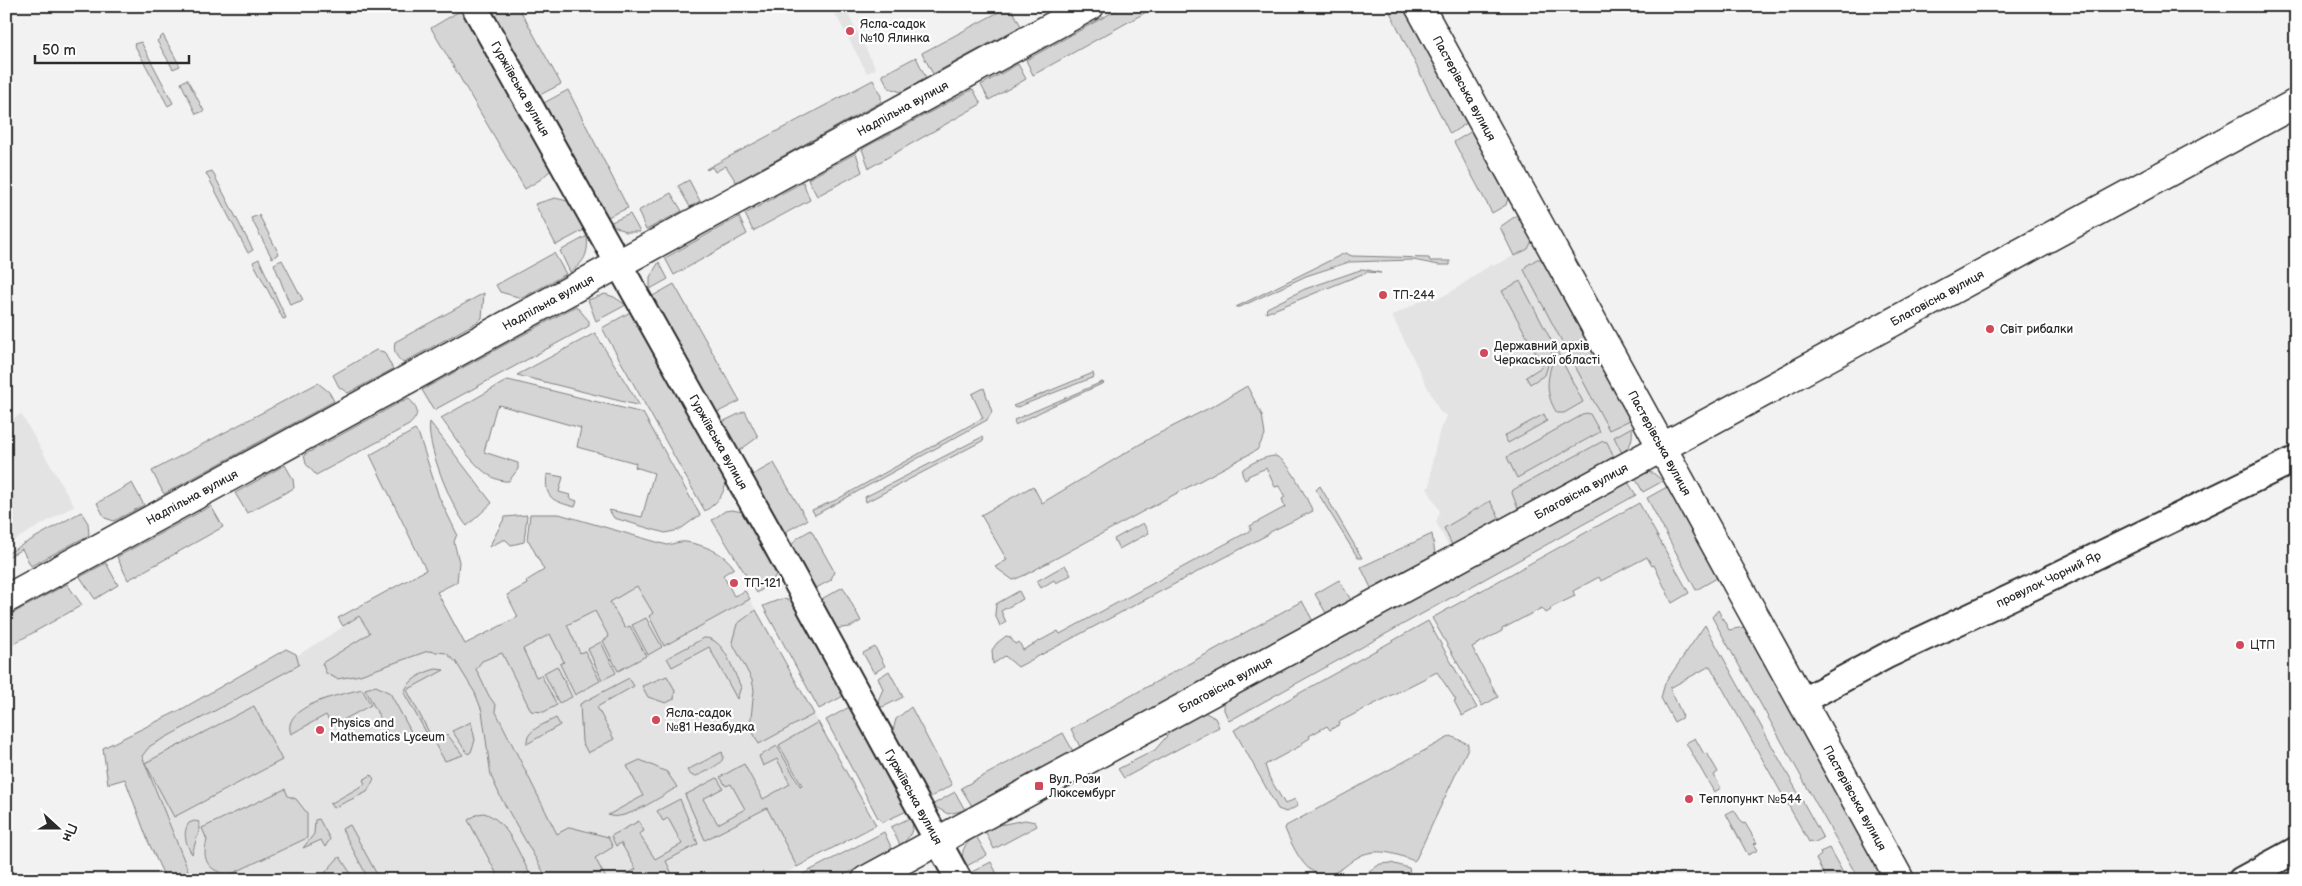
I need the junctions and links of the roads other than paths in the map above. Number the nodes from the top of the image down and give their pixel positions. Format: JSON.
{"nodes":[{"id":1,"x":474,"y":6,"type":"edge"},
{"id":2,"x":1090,"y":6,"type":"edge"},
{"id":3,"x":1419,"y":6,"type":"edge"},
{"id":4,"x":2296,"y":103,"type":"edge"},
{"id":5,"x":618,"y":264,"type":"junction"},
{"id":6,"x":1662,"y":448,"type":"junction"},
{"id":7,"x":2296,"y":459,"type":"edge"},
{"id":8,"x":6,"y":598,"type":"edge"},
{"id":9,"x":1802,"y":701,"type":"junction"},
{"id":10,"x":938,"y":841,"type":"junction"},
{"id":11,"x":2296,"y":850,"type":"edge"},
{"id":12,"x":866,"y":880,"type":"edge"},
{"id":13,"x":959,"y":880,"type":"edge"},
{"id":14,"x":1900,"y":880,"type":"edge"},
{"id":15,"x":2241,"y":880,"type":"edge"}],
"edges":[{"from":1,"to":5,"type":"street","name":"Гуржіївська вулиця"},
{"from":2,"to":5,"type":"main road","name":"Надпільна вулиця"},
{"from":3,"to":6,"type":"main road","name":"Пастерівська вулиця"},
{"from":4,"to":6,"type":"main road","name":"Благовісна вулиця"},
{"from":5,"to":8,"type":"main road","name":"Надпільна вулиця"},
{"from":5,"to":10,"type":"street","name":"Гуржіївська вулиця"},
{"from":6,"to":9,"type":"main road","name":"Пастерівська вулиця"},
{"from":6,"to":10,"type":"main road","name":"Благовісна вулиця"},
{"from":7,"to":9,"type":"street","name":"провулок Чорний Яр"},
{"from":9,"to":14,"type":"main road","name":"Пастерівська вулиця"},
{"from":10,"to":12,"type":"main road","name":"Благовісна вулиця"},
{"from":10,"to":13,"type":"street","name":"Гуржіївська вулиця"},
{"from":11,"to":15,"type":"street"}]}
